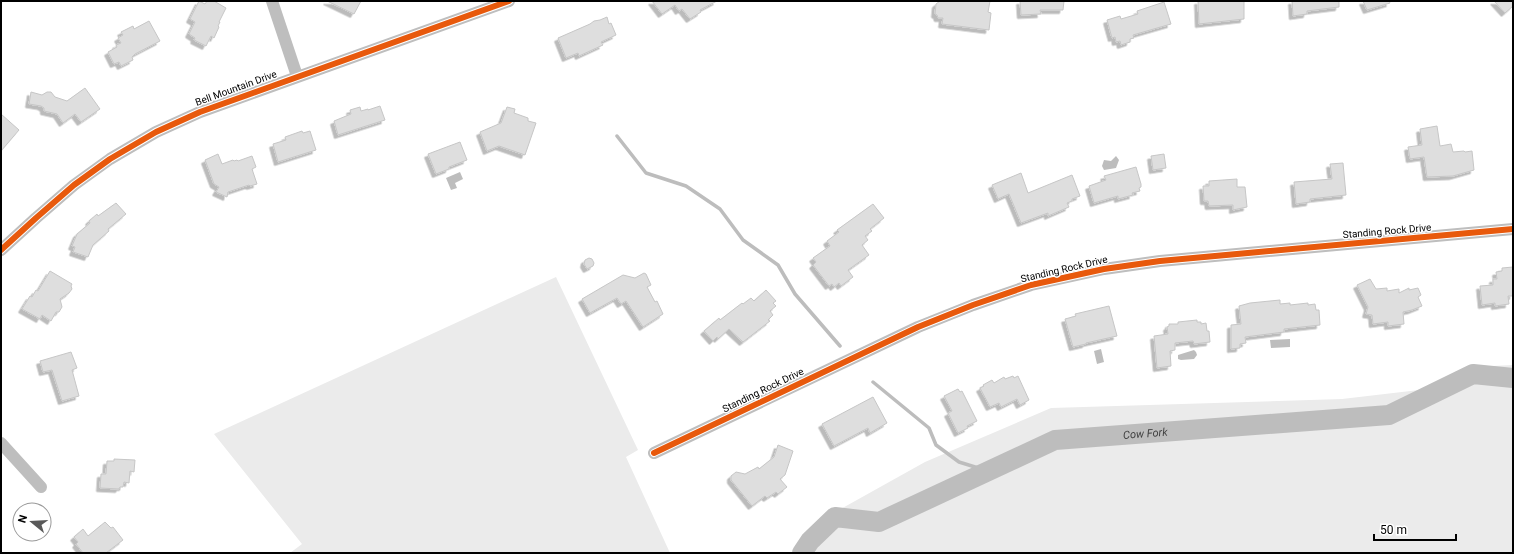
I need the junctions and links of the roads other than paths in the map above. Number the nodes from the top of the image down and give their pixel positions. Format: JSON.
{"nodes":[{"id":1,"x":272,"y":1,"type":"edge"},
{"id":2,"x":509,"y":1,"type":"edge"},
{"id":3,"x":297,"y":76,"type":"junction"},
{"id":4,"x":1513,"y":229,"type":"edge"},
{"id":5,"x":1,"y":250,"type":"edge"},
{"id":6,"x":1,"y":444,"type":"edge"},
{"id":7,"x":654,"y":453,"type":"dead end"},
{"id":8,"x":41,"y":487,"type":"dead end"}],
"edges":[{"from":1,"to":3,"type":"street"},
{"from":2,"to":3,"type":"street","name":"Bell Mountain Drive"},
{"from":3,"to":5,"type":"street","name":"Bell Mountain Drive"},
{"from":4,"to":7,"type":"street","name":"Standing Rock Drive"},
{"from":6,"to":8,"type":"street"}]}
